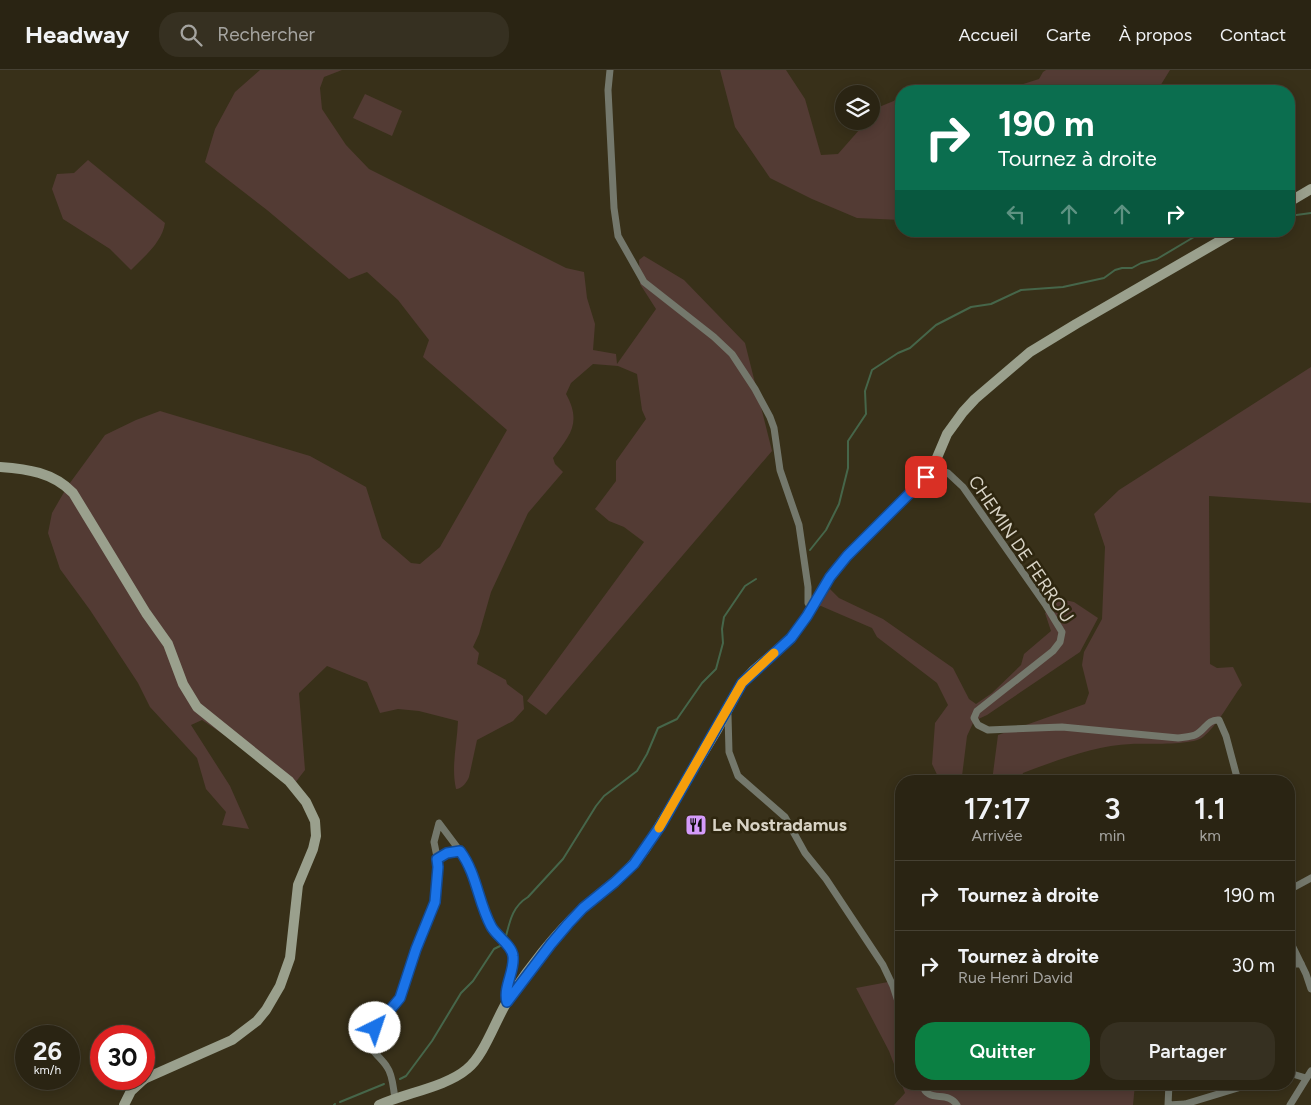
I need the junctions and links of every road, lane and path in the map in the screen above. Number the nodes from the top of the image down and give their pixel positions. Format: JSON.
{"nodes":[{"id":1,"x":610,"y":70,"type":"edge"},
{"id":2,"x":1311,"y":189,"type":"edge"},
{"id":3,"x":1295,"y":198,"type":"edge"},
{"id":4,"x":1227,"y":237,"type":"edge"},
{"id":5,"x":0,"y":467,"type":"edge"},
{"id":6,"x":933,"y":467,"type":"junction"},
{"id":7,"x":811,"y":608,"type":"junction"},
{"id":8,"x":726,"y":711,"type":"junction"},
{"id":9,"x":1236,"y":775,"type":"edge"},
{"id":10,"x":460,"y":851,"type":"junction"},
{"id":11,"x":437,"y":859,"type":"junction"},
{"id":12,"x":1311,"y":878,"type":"edge"},
{"id":13,"x":1295,"y":887,"type":"edge"},
{"id":14,"x":1295,"y":952,"type":"edge"},
{"id":15,"x":1295,"y":964,"type":"edge"},
{"id":16,"x":1301,"y":964,"type":"junction"},
{"id":17,"x":1311,"y":989,"type":"edge"},
{"id":18,"x":895,"y":995,"type":"edge"},
{"id":19,"x":507,"y":1002,"type":"junction"},
{"id":20,"x":1311,"y":1071,"type":"edge"},
{"id":21,"x":155,"y":1073,"type":"edge"},
{"id":22,"x":1295,"y":1075,"type":"edge"},
{"id":23,"x":1306,"y":1078,"type":"junction"},
{"id":24,"x":133,"y":1090,"type":"edge"},
{"id":25,"x":924,"y":1090,"type":"edge"},
{"id":26,"x":1169,"y":1090,"type":"edge"},
{"id":27,"x":1231,"y":1090,"type":"edge"},
{"id":28,"x":394,"y":1098,"type":"junction"},
{"id":29,"x":124,"y":1105,"type":"edge"},
{"id":30,"x":379,"y":1105,"type":"edge"},
{"id":31,"x":958,"y":1105,"type":"edge"},
{"id":32,"x":1290,"y":1105,"type":"edge"}],
"edges":[{"from":1,"to":7,"type":"street"},
{"from":2,"to":3,"type":"main road"},
{"from":4,"to":6,"type":"main road"},
{"from":5,"to":21,"type":"main road"},
{"from":6,"to":7,"type":"main road"},
{"from":6,"to":9,"type":"street","name":"CHEMIN DE FERROU"},
{"from":7,"to":8,"type":"main road"},
{"from":8,"to":18,"type":"street"},
{"from":8,"to":19,"type":"main road"},
{"from":10,"to":11,"type":"street"},
{"from":10,"to":11,"type":"street"},
{"from":10,"to":19,"type":"street"},
{"from":11,"to":28,"type":"street"},
{"from":12,"to":13,"type":"street"},
{"from":14,"to":16,"type":"street"},
{"from":15,"to":16,"type":"street"},
{"from":16,"to":17,"type":"street"},
{"from":19,"to":28,"type":"main road"},
{"from":20,"to":23,"type":"street"},
{"from":22,"to":23,"type":"street"},
{"from":23,"to":32,"type":"street"},
{"from":24,"to":29,"type":"main road"},
{"from":25,"to":31,"type":"street"},
{"from":26,"to":27,"type":"street"},
{"from":28,"to":30,"type":"main road"}]}
